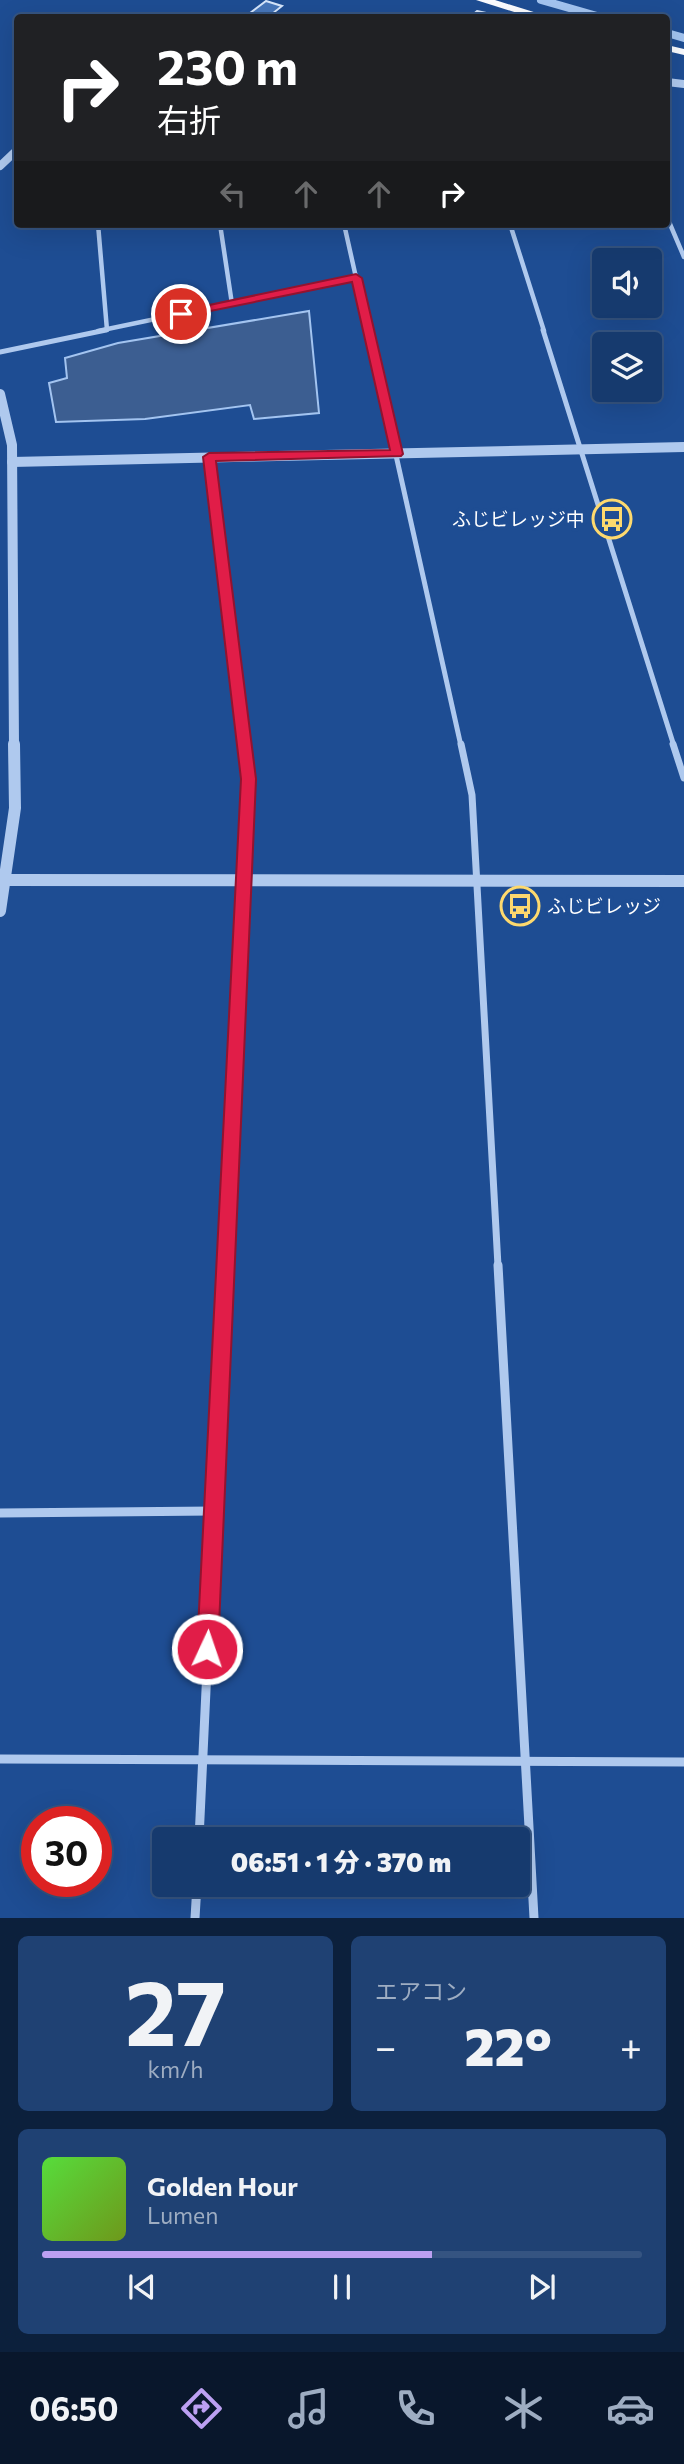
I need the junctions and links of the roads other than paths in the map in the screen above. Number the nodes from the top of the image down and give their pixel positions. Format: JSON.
{"nodes":[{"id":1,"x":482,"y":0,"type":"edge"},
{"id":2,"x":533,"y":14,"type":"edge"},
{"id":3,"x":14,"y":153,"type":"edge"},
{"id":4,"x":0,"y":166,"type":"edge"},
{"id":5,"x":670,"y":224,"type":"edge"},
{"id":6,"x":98,"y":228,"type":"edge"},
{"id":7,"x":221,"y":228,"type":"edge"},
{"id":8,"x":345,"y":228,"type":"edge"},
{"id":9,"x":511,"y":228,"type":"edge"},
{"id":10,"x":676,"y":237,"type":"junction"},
{"id":11,"x":684,"y":237,"type":"edge"},
{"id":12,"x":684,"y":257,"type":"edge"},
{"id":13,"x":356,"y":278,"type":"junction"},
{"id":14,"x":232,"y":304,"type":"junction"},
{"id":15,"x":107,"y":330,"type":"junction"},
{"id":16,"x":0,"y":352,"type":"edge"},
{"id":17,"x":0,"y":394,"type":"edge"},
{"id":18,"x":684,"y":447,"type":"edge"},
{"id":19,"x":581,"y":450,"type":"junction"},
{"id":20,"x":397,"y":454,"type":"junction"},
{"id":21,"x":209,"y":457,"type":"junction"},
{"id":22,"x":12,"y":462,"type":"junction"},
{"id":23,"x":684,"y":778,"type":"edge"},
{"id":24,"x":5,"y":880,"type":"junction"},
{"id":25,"x":243,"y":881,"type":"junction"},
{"id":26,"x":476,"y":881,"type":"junction"},
{"id":27,"x":684,"y":881,"type":"edge"},
{"id":28,"x":0,"y":911,"type":"edge"},
{"id":29,"x":213,"y":1511,"type":"junction"},
{"id":30,"x":0,"y":1513,"type":"edge"},
{"id":31,"x":0,"y":1759,"type":"edge"},
{"id":32,"x":202,"y":1760,"type":"junction"},
{"id":33,"x":525,"y":1762,"type":"junction"},
{"id":34,"x":684,"y":1762,"type":"edge"},
{"id":35,"x":199,"y":1827,"type":"edge"},
{"id":36,"x":196,"y":1897,"type":"edge"},
{"id":37,"x":195,"y":1918,"type":"edge"},
{"id":38,"x":534,"y":1918,"type":"edge"}],
"edges":[{"from":1,"to":2,"type":"highway"},
{"from":3,"to":4,"type":"street"},
{"from":5,"to":10,"type":"street"},
{"from":6,"to":15,"type":"street"},
{"from":7,"to":14,"type":"street"},
{"from":8,"to":13,"type":"street"},
{"from":9,"to":19,"type":"street"},
{"from":10,"to":11,"type":"street"},
{"from":10,"to":12,"type":"street"},
{"from":13,"to":14,"type":"street"},
{"from":13,"to":20,"type":"street"},
{"from":14,"to":15,"type":"street"},
{"from":15,"to":16,"type":"street"},
{"from":17,"to":22,"type":"street"},
{"from":18,"to":19,"type":"street"},
{"from":19,"to":20,"type":"street"},
{"from":19,"to":23,"type":"street"},
{"from":20,"to":21,"type":"street"},
{"from":20,"to":26,"type":"street"},
{"from":21,"to":22,"type":"street"},
{"from":21,"to":25,"type":"street"},
{"from":22,"to":24,"type":"street"},
{"from":24,"to":25,"type":"street"},
{"from":24,"to":28,"type":"street"},
{"from":25,"to":26,"type":"street"},
{"from":25,"to":29,"type":"street"},
{"from":26,"to":27,"type":"street"},
{"from":26,"to":33,"type":"street"},
{"from":29,"to":30,"type":"street"},
{"from":29,"to":32,"type":"street"},
{"from":31,"to":32,"type":"street"},
{"from":32,"to":33,"type":"street"},
{"from":32,"to":35,"type":"street"},
{"from":33,"to":34,"type":"street"},
{"from":33,"to":38,"type":"street"},
{"from":36,"to":37,"type":"street"}]}
